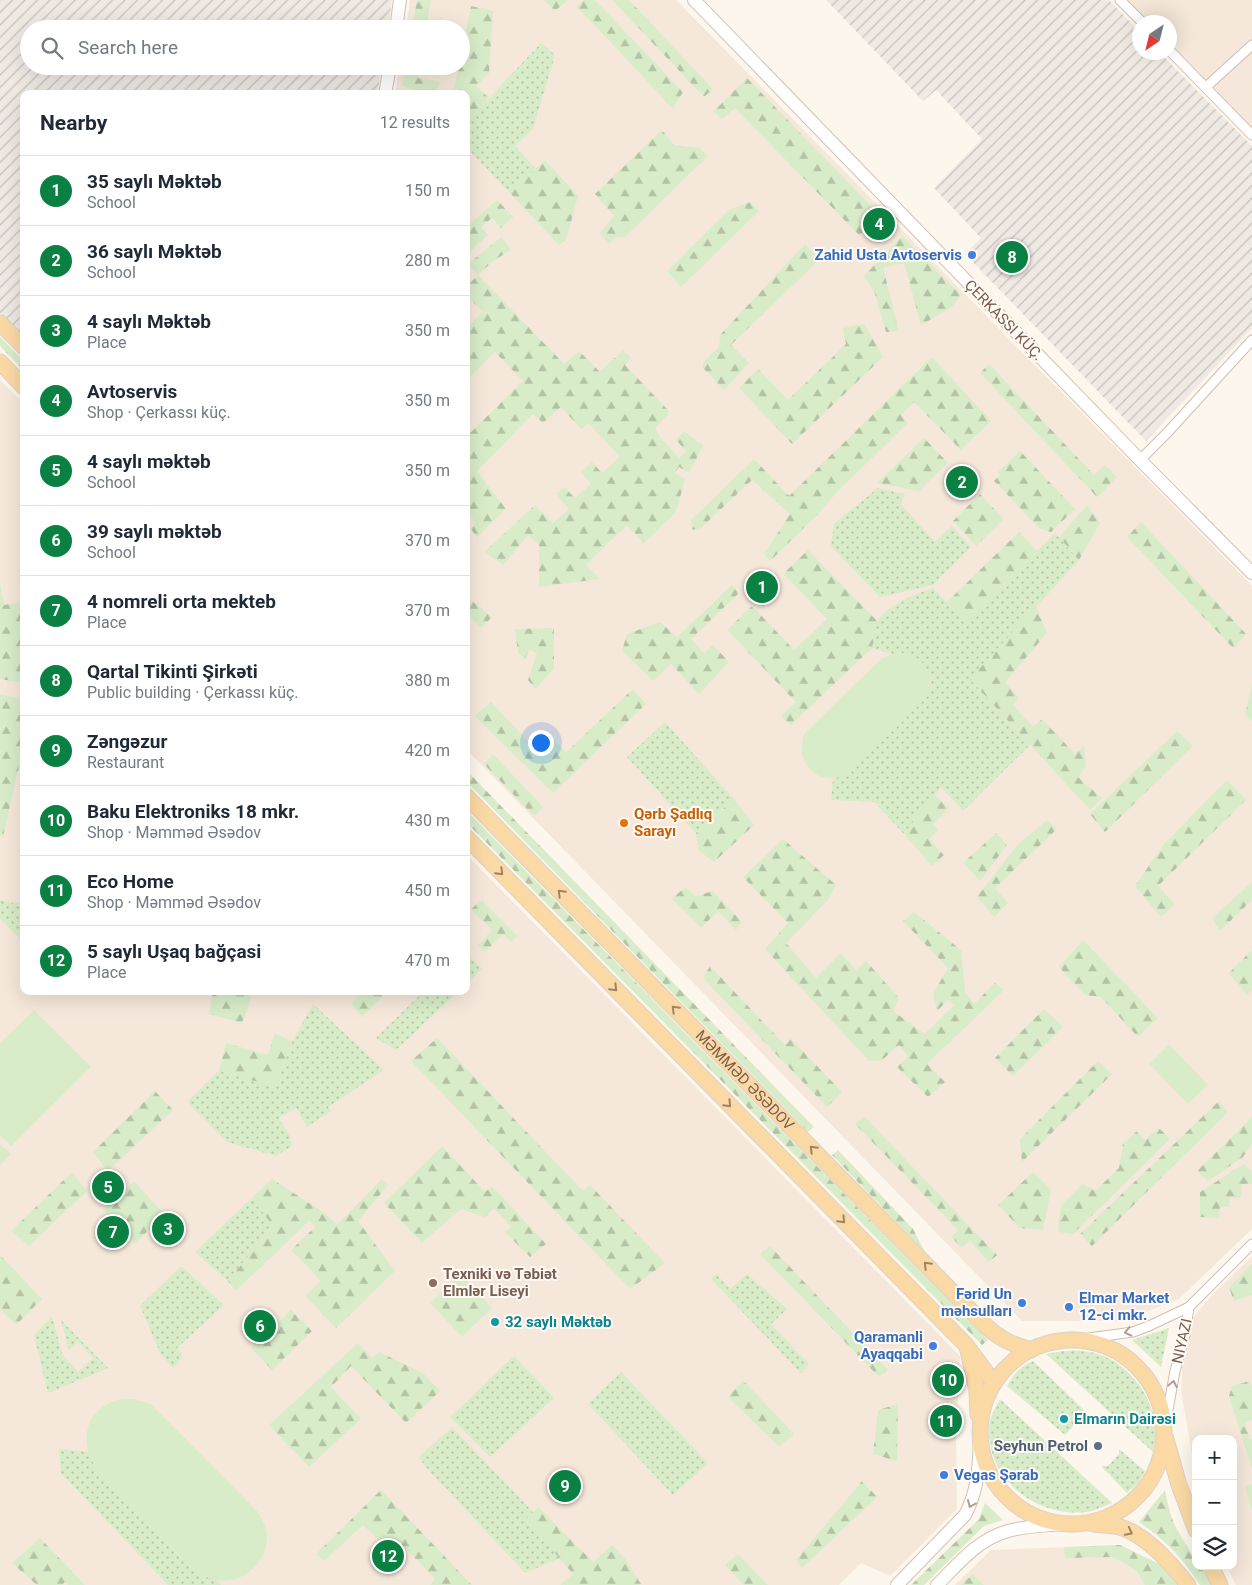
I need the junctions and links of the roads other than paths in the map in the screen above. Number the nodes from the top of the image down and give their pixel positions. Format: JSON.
{"nodes":[{"id":1,"x":400,"y":0,"type":"edge"},
{"id":2,"x":694,"y":0,"type":"edge"},
{"id":3,"x":1120,"y":0,"type":"edge"},
{"id":4,"x":1135,"y":15,"type":"edge"},
{"id":5,"x":397,"y":20,"type":"edge"},
{"id":6,"x":1252,"y":45,"type":"edge"},
{"id":7,"x":1177,"y":58,"type":"edge"},
{"id":8,"x":388,"y":75,"type":"edge"},
{"id":9,"x":1206,"y":87,"type":"junction"},
{"id":10,"x":386,"y":90,"type":"edge"},
{"id":11,"x":1252,"y":135,"type":"edge"},
{"id":12,"x":0,"y":324,"type":"edge"},
{"id":13,"x":1252,"y":340,"type":"edge"},
{"id":14,"x":20,"y":343,"type":"edge"},
{"id":15,"x":0,"y":362,"type":"edge"},
{"id":16,"x":20,"y":382,"type":"edge"},
{"id":17,"x":1140,"y":460,"type":"junction"},
{"id":18,"x":1252,"y":573,"type":"edge"},
{"id":19,"x":470,"y":800,"type":"edge"},
{"id":20,"x":470,"y":841,"type":"edge"},
{"id":21,"x":1252,"y":1244,"type":"edge"},
{"id":22,"x":1189,"y":1307,"type":"junction"},
{"id":23,"x":1066,"y":1341,"type":"junction"},
{"id":24,"x":966,"y":1345,"type":"junction"},
{"id":25,"x":1031,"y":1350,"type":"junction"},
{"id":26,"x":994,"y":1383,"type":"junction"},
{"id":27,"x":1164,"y":1432,"type":"junction"},
{"id":28,"x":980,"y":1439,"type":"junction"},
{"id":29,"x":1157,"y":1466,"type":"junction"},
{"id":30,"x":1190,"y":1515,"type":"junction"},
{"id":31,"x":1062,"y":1524,"type":"junction"},
{"id":32,"x":1081,"y":1524,"type":"junction"},
{"id":33,"x":1194,"y":1525,"type":"edge"},
{"id":34,"x":1213,"y":1570,"type":"edge"},
{"id":35,"x":897,"y":1585,"type":"edge"},
{"id":36,"x":937,"y":1585,"type":"edge"},
{"id":37,"x":1188,"y":1585,"type":"edge"},
{"id":38,"x":1220,"y":1585,"type":"edge"}],
"edges":[{"from":1,"to":5,"type":"street"},
{"from":2,"to":17,"type":"street"},
{"from":3,"to":4,"type":"street"},
{"from":6,"to":9,"type":"street"},
{"from":7,"to":9,"type":"street"},
{"from":8,"to":10,"type":"street"},
{"from":9,"to":11,"type":"street"},
{"from":12,"to":14,"type":"main road"},
{"from":13,"to":17,"type":"street"},
{"from":15,"to":16,"type":"main road"},
{"from":17,"to":18,"type":"street"},
{"from":25,"to":19,"type":"main road","name":"MƏMMƏD ƏSƏDOV","one_way":true},
{"from":20,"to":24,"type":"main road","name":"MƏMMƏD ƏSƏDOV","one_way":true},
{"from":21,"to":22,"type":"street","name":"NIYAZI"},
{"from":22,"to":23,"type":"street","one_way":true},
{"from":27,"to":22,"type":"street","name":"NIYAZI","one_way":true},
{"from":23,"to":25,"type":"main road"},
{"from":23,"to":27,"type":"main road"},
{"from":24,"to":26,"type":"main road","name":"MƏMMƏD ƏSƏDOV"},
{"from":24,"to":28,"type":"main road"},
{"from":25,"to":26,"type":"main road"},
{"from":26,"to":28,"type":"main road"},
{"from":27,"to":29,"type":"main road"},
{"from":27,"to":30,"type":"main road"},
{"from":28,"to":31,"type":"main road"},
{"from":28,"to":35,"type":"street","one_way":true},
{"from":29,"to":30,"type":"main road"},
{"from":29,"to":32,"type":"main road"},
{"from":30,"to":33,"type":"main road"},
{"from":31,"to":32,"type":"main road"},
{"from":31,"to":36,"type":"street"},
{"from":32,"to":37,"type":"main road","one_way":true},
{"from":34,"to":38,"type":"main road"}]}
